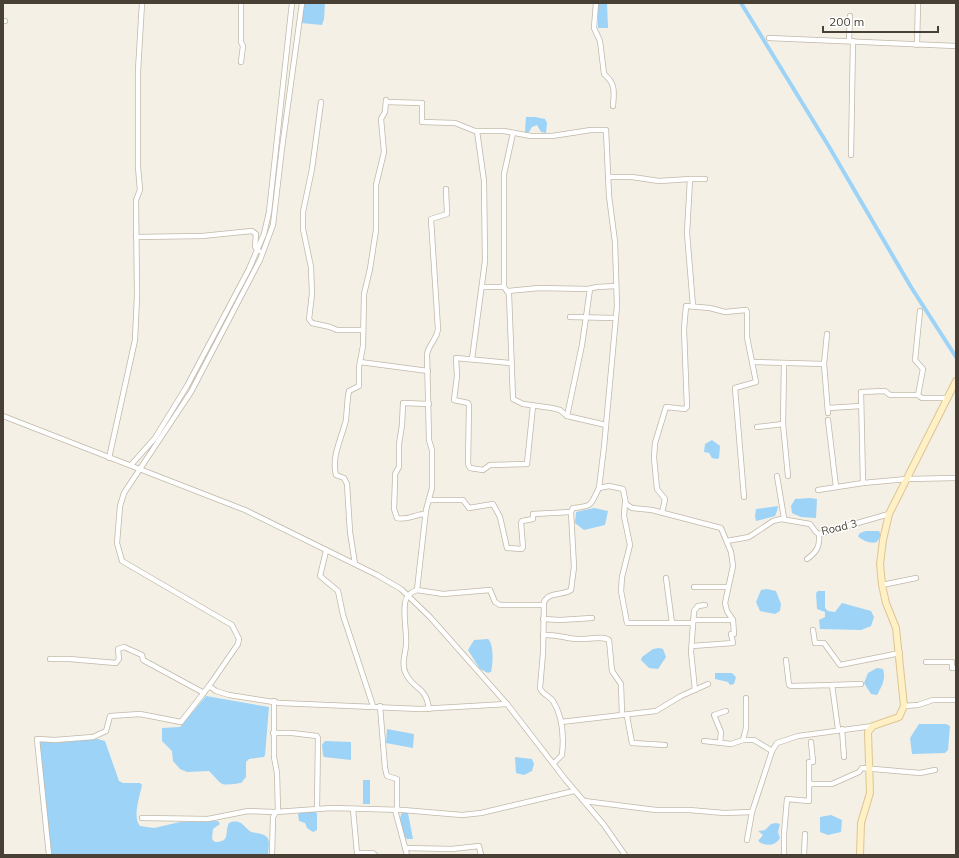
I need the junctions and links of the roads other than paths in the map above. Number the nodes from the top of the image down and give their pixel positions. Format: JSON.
{"nodes":[{"id":1,"x":142,"y":3,"type":"edge"},
{"id":2,"x":241,"y":3,"type":"edge"},
{"id":3,"x":292,"y":3,"type":"edge"},
{"id":4,"x":302,"y":3,"type":"edge"},
{"id":5,"x":596,"y":3,"type":"edge"},
{"id":6,"x":918,"y":3,"type":"edge"},
{"id":7,"x":850,"y":16,"type":"dead end"},
{"id":8,"x":769,"y":38,"type":"dead end"},
{"id":9,"x":851,"y":41,"type":"junction"},
{"id":10,"x":917,"y":45,"type":"junction"},
{"id":11,"x":956,"y":46,"type":"edge"},
{"id":12,"x":241,"y":62,"type":"dead end"},
{"id":13,"x":321,"y":102,"type":"dead end"},
{"id":14,"x":613,"y":106,"type":"dead end"},
{"id":15,"x":477,"y":131,"type":"junction"},
{"id":16,"x":512,"y":133,"type":"junction"},
{"id":17,"x":851,"y":154,"type":"dead end"},
{"id":18,"x":608,"y":177,"type":"junction"},
{"id":19,"x":690,"y":179,"type":"junction"},
{"id":20,"x":706,"y":179,"type":"dead end"},
{"id":21,"x":446,"y":189,"type":"dead end"},
{"id":22,"x":136,"y":237,"type":"junction"},
{"id":23,"x":257,"y":250,"type":"junction"},
{"id":24,"x":263,"y":252,"type":"junction"},
{"id":25,"x":616,"y":286,"type":"junction"},
{"id":26,"x":482,"y":287,"type":"junction"},
{"id":27,"x":506,"y":289,"type":"junction"},
{"id":28,"x":590,"y":289,"type":"junction"},
{"id":29,"x":693,"y":306,"type":"junction"},
{"id":30,"x":920,"y":311,"type":"dead end"},
{"id":31,"x":570,"y":317,"type":"dead end"},
{"id":32,"x":586,"y":318,"type":"junction"},
{"id":33,"x":616,"y":318,"type":"junction"},
{"id":34,"x":363,"y":330,"type":"junction"},
{"id":35,"x":826,"y":334,"type":"dead end"},
{"id":36,"x":472,"y":359,"type":"junction"},
{"id":37,"x":360,"y":362,"type":"junction"},
{"id":38,"x":752,"y":362,"type":"junction"},
{"id":39,"x":511,"y":363,"type":"junction"},
{"id":40,"x":784,"y":363,"type":"junction"},
{"id":41,"x":824,"y":364,"type":"junction"},
{"id":42,"x":428,"y":370,"type":"junction"},
{"id":43,"x":956,"y":381,"type":"edge"},
{"id":44,"x":918,"y":395,"type":"junction"},
{"id":45,"x":947,"y":398,"type":"junction"},
{"id":46,"x":429,"y":404,"type":"junction"},
{"id":47,"x":533,"y":406,"type":"junction"},
{"id":48,"x":861,"y":406,"type":"junction"},
{"id":49,"x":828,"y":408,"type":"junction"},
{"id":50,"x":828,"y":413,"type":"dead end"},
{"id":51,"x":3,"y":416,"type":"edge"},
{"id":52,"x":567,"y":416,"type":"junction"},
{"id":53,"x":828,"y":420,"type":"dead end"},
{"id":54,"x":783,"y":424,"type":"junction"},
{"id":55,"x":606,"y":425,"type":"junction"},
{"id":56,"x":757,"y":427,"type":"dead end"},
{"id":57,"x":109,"y":458,"type":"junction"},
{"id":58,"x":131,"y":465,"type":"junction"},
{"id":59,"x":139,"y":469,"type":"junction"},
{"id":60,"x":777,"y":476,"type":"dead end"},
{"id":61,"x":788,"y":476,"type":"dead end"},
{"id":62,"x":956,"y":478,"type":"edge"},
{"id":63,"x":906,"y":479,"type":"junction"},
{"id":64,"x":863,"y":482,"type":"junction"},
{"id":65,"x":836,"y":487,"type":"junction"},
{"id":66,"x":599,"y":488,"type":"junction"},
{"id":67,"x":818,"y":490,"type":"dead end"},
{"id":68,"x":744,"y":497,"type":"dead end"},
{"id":69,"x":430,"y":500,"type":"junction"},
{"id":70,"x":625,"y":500,"type":"junction"},
{"id":71,"x":571,"y":512,"type":"junction"},
{"id":72,"x":662,"y":513,"type":"junction"},
{"id":73,"x":425,"y":514,"type":"junction"},
{"id":74,"x":889,"y":514,"type":"junction"},
{"id":75,"x":784,"y":518,"type":"junction"},
{"id":76,"x":820,"y":534,"type":"junction"},
{"id":77,"x":727,"y":541,"type":"junction"},
{"id":78,"x":326,"y":551,"type":"junction"},
{"id":79,"x":808,"y":559,"type":"dead end"},
{"id":80,"x":355,"y":564,"type":"junction"},
{"id":81,"x":666,"y":578,"type":"dead end"},
{"id":82,"x":916,"y":578,"type":"dead end"},
{"id":83,"x":882,"y":585,"type":"junction"},
{"id":84,"x":694,"y":587,"type":"dead end"},
{"id":85,"x":728,"y":587,"type":"junction"},
{"id":86,"x":416,"y":590,"type":"junction"},
{"id":87,"x":408,"y":595,"type":"junction"},
{"id":88,"x":544,"y":605,"type":"junction"},
{"id":89,"x":705,"y":605,"type":"dead end"},
{"id":90,"x":592,"y":618,"type":"dead end"},
{"id":91,"x":543,"y":619,"type":"junction"},
{"id":92,"x":733,"y":620,"type":"junction"},
{"id":93,"x":694,"y":621,"type":"junction"},
{"id":94,"x":672,"y":622,"type":"junction"},
{"id":95,"x":813,"y":630,"type":"dead end"},
{"id":96,"x":543,"y":635,"type":"junction"},
{"id":97,"x":692,"y":646,"type":"junction"},
{"id":98,"x":900,"y":653,"type":"junction"},
{"id":99,"x":50,"y":659,"type":"dead end"},
{"id":100,"x":786,"y":660,"type":"dead end"},
{"id":101,"x":926,"y":662,"type":"dead end"},
{"id":102,"x":956,"y":668,"type":"edge"},
{"id":103,"x":708,"y":684,"type":"dead end"},
{"id":104,"x":861,"y":684,"type":"dead end"},
{"id":105,"x":832,"y":685,"type":"junction"},
{"id":106,"x":209,"y":686,"type":"junction"},
{"id":107,"x":694,"y":690,"type":"junction"},
{"id":108,"x":204,"y":693,"type":"junction"},
{"id":109,"x":746,"y":698,"type":"dead end"},
{"id":110,"x":956,"y":700,"type":"edge"},
{"id":111,"x":274,"y":701,"type":"junction"},
{"id":112,"x":507,"y":704,"type":"junction"},
{"id":113,"x":373,"y":706,"type":"junction"},
{"id":114,"x":380,"y":706,"type":"junction"},
{"id":115,"x":904,"y":706,"type":"junction"},
{"id":116,"x":429,"y":709,"type":"junction"},
{"id":117,"x":726,"y":712,"type":"dead end"},
{"id":118,"x":625,"y":715,"type":"junction"},
{"id":119,"x":561,"y":722,"type":"junction"},
{"id":120,"x":873,"y":726,"type":"junction"},
{"id":121,"x":840,"y":729,"type":"junction"},
{"id":122,"x":274,"y":733,"type":"junction"},
{"id":123,"x":743,"y":740,"type":"junction"},
{"id":124,"x":704,"y":741,"type":"dead end"},
{"id":125,"x":720,"y":742,"type":"junction"},
{"id":126,"x":811,"y":742,"type":"dead end"},
{"id":127,"x":665,"y":745,"type":"dead end"},
{"id":128,"x":772,"y":751,"type":"junction"},
{"id":129,"x":844,"y":757,"type":"dead end"},
{"id":130,"x":554,"y":762,"type":"junction"},
{"id":131,"x":868,"y":768,"type":"junction"},
{"id":132,"x":934,"y":770,"type":"dead end"},
{"id":133,"x":809,"y":784,"type":"junction"},
{"id":134,"x":574,"y":791,"type":"junction"},
{"id":135,"x":584,"y":801,"type":"junction"},
{"id":136,"x":317,"y":809,"type":"junction"},
{"id":137,"x":352,"y":809,"type":"junction"},
{"id":138,"x":396,"y":810,"type":"junction"},
{"id":139,"x":277,"y":812,"type":"junction"},
{"id":140,"x":752,"y":812,"type":"junction"},
{"id":141,"x":142,"y":818,"type":"dead end"},
{"id":142,"x":805,"y":834,"type":"dead end"},
{"id":143,"x":747,"y":840,"type":"dead end"},
{"id":144,"x":405,"y":848,"type":"junction"},
{"id":145,"x":49,"y":855,"type":"edge"},
{"id":146,"x":272,"y":855,"type":"edge"},
{"id":147,"x":374,"y":855,"type":"edge"},
{"id":148,"x":407,"y":855,"type":"edge"},
{"id":149,"x":480,"y":855,"type":"edge"},
{"id":150,"x":625,"y":855,"type":"edge"},
{"id":151,"x":784,"y":855,"type":"edge"},
{"id":152,"x":804,"y":855,"type":"edge"},
{"id":153,"x":860,"y":855,"type":"edge"}],
"edges":[{"from":1,"to":22,"type":"street"},
{"from":2,"to":12,"type":"street"},
{"from":3,"to":23,"type":"street"},
{"from":4,"to":24,"type":"street"},
{"from":5,"to":14,"type":"street"},
{"from":6,"to":10,"type":"street"},
{"from":7,"to":9,"type":"street"},
{"from":8,"to":9,"type":"street"},
{"from":9,"to":10,"type":"street"},
{"from":9,"to":17,"type":"street"},
{"from":10,"to":11,"type":"street"},
{"from":13,"to":34,"type":"street"},
{"from":15,"to":16,"type":"street"},
{"from":15,"to":26,"type":"street"},
{"from":15,"to":34,"type":"street"},
{"from":16,"to":18,"type":"street"},
{"from":16,"to":27,"type":"street"},
{"from":18,"to":19,"type":"street"},
{"from":18,"to":25,"type":"street"},
{"from":19,"to":20,"type":"street"},
{"from":19,"to":29,"type":"street"},
{"from":21,"to":42,"type":"street"},
{"from":22,"to":23,"type":"street"},
{"from":22,"to":57,"type":"street"},
{"from":23,"to":24,"type":"street"},
{"from":23,"to":58,"type":"street"},
{"from":24,"to":59,"type":"street"},
{"from":25,"to":28,"type":"street"},
{"from":25,"to":33,"type":"street"},
{"from":26,"to":27,"type":"street"},
{"from":26,"to":36,"type":"street"},
{"from":27,"to":28,"type":"street"},
{"from":27,"to":39,"type":"street"},
{"from":28,"to":32,"type":"street"},
{"from":29,"to":38,"type":"street"},
{"from":29,"to":72,"type":"street"},
{"from":30,"to":44,"type":"street"},
{"from":31,"to":32,"type":"street"},
{"from":32,"to":33,"type":"street"},
{"from":32,"to":52,"type":"street"},
{"from":33,"to":55,"type":"street"},
{"from":34,"to":37,"type":"street"},
{"from":35,"to":41,"type":"street"},
{"from":36,"to":39,"type":"street"},
{"from":36,"to":47,"type":"street"},
{"from":37,"to":42,"type":"street"},
{"from":37,"to":80,"type":"street"},
{"from":38,"to":40,"type":"street"},
{"from":38,"to":68,"type":"street"},
{"from":39,"to":47,"type":"street"},
{"from":40,"to":41,"type":"street"},
{"from":40,"to":54,"type":"street"},
{"from":41,"to":49,"type":"street"},
{"from":42,"to":46,"type":"street"},
{"from":43,"to":45,"type":"street"},
{"from":44,"to":45,"type":"street"},
{"from":44,"to":48,"type":"street"},
{"from":45,"to":63,"type":"street"},
{"from":46,"to":69,"type":"street"},
{"from":46,"to":73,"type":"street"},
{"from":47,"to":52,"type":"street"},
{"from":48,"to":49,"type":"street"},
{"from":48,"to":64,"type":"street"},
{"from":49,"to":50,"type":"street"},
{"from":51,"to":57,"type":"street"},
{"from":52,"to":55,"type":"street"},
{"from":53,"to":65,"type":"street"},
{"from":54,"to":56,"type":"street"},
{"from":54,"to":61,"type":"street"},
{"from":55,"to":66,"type":"street"},
{"from":57,"to":58,"type":"street"},
{"from":58,"to":59,"type":"street"},
{"from":59,"to":78,"type":"street"},
{"from":59,"to":106,"type":"street"},
{"from":60,"to":75,"type":"street"},
{"from":62,"to":63,"type":"street"},
{"from":63,"to":64,"type":"street"},
{"from":63,"to":74,"type":"street"},
{"from":64,"to":65,"type":"street"},
{"from":65,"to":67,"type":"street"},
{"from":66,"to":70,"type":"street"},
{"from":66,"to":71,"type":"street"},
{"from":69,"to":71,"type":"street"},
{"from":69,"to":73,"type":"street"},
{"from":70,"to":72,"type":"street"},
{"from":70,"to":94,"type":"street"},
{"from":71,"to":88,"type":"street"},
{"from":72,"to":77,"type":"street"},
{"from":73,"to":86,"type":"street"},
{"from":74,"to":76,"type":"street","name":"Road 3"},
{"from":74,"to":83,"type":"street"},
{"from":75,"to":76,"type":"street","name":"Road 3"},
{"from":75,"to":77,"type":"street"},
{"from":76,"to":79,"type":"street"},
{"from":77,"to":85,"type":"street"},
{"from":78,"to":80,"type":"street"},
{"from":78,"to":113,"type":"street"},
{"from":80,"to":87,"type":"street"},
{"from":81,"to":94,"type":"street"},
{"from":82,"to":83,"type":"street"},
{"from":83,"to":98,"type":"street"},
{"from":84,"to":85,"type":"street"},
{"from":85,"to":92,"type":"street"},
{"from":86,"to":87,"type":"street"},
{"from":86,"to":88,"type":"street"},
{"from":87,"to":112,"type":"street"},
{"from":87,"to":116,"type":"street"},
{"from":88,"to":91,"type":"street"},
{"from":89,"to":93,"type":"street"},
{"from":90,"to":91,"type":"street"},
{"from":91,"to":96,"type":"street"},
{"from":92,"to":93,"type":"street"},
{"from":92,"to":97,"type":"street"},
{"from":93,"to":94,"type":"street"},
{"from":93,"to":97,"type":"street"},
{"from":95,"to":98,"type":"street"},
{"from":96,"to":118,"type":"street"},
{"from":96,"to":119,"type":"street"},
{"from":97,"to":107,"type":"street"},
{"from":98,"to":115,"type":"street"},
{"from":99,"to":108,"type":"street"},
{"from":100,"to":105,"type":"street"},
{"from":101,"to":102,"type":"street"},
{"from":103,"to":107,"type":"street"},
{"from":104,"to":105,"type":"street"},
{"from":105,"to":121,"type":"street"},
{"from":106,"to":108,"type":"street"},
{"from":106,"to":111,"type":"street"},
{"from":107,"to":118,"type":"street"},
{"from":108,"to":145,"type":"street"},
{"from":109,"to":123,"type":"street"},
{"from":110,"to":115,"type":"street"},
{"from":111,"to":113,"type":"street"},
{"from":111,"to":122,"type":"street"},
{"from":112,"to":116,"type":"street"},
{"from":112,"to":130,"type":"street"},
{"from":113,"to":114,"type":"street"},
{"from":114,"to":116,"type":"street"},
{"from":114,"to":138,"type":"street"},
{"from":115,"to":120,"type":"street"},
{"from":117,"to":125,"type":"street"},
{"from":118,"to":119,"type":"street"},
{"from":118,"to":127,"type":"street"},
{"from":119,"to":130,"type":"street"},
{"from":120,"to":121,"type":"street"},
{"from":120,"to":131,"type":"street"},
{"from":121,"to":128,"type":"street"},
{"from":121,"to":129,"type":"street"},
{"from":122,"to":136,"type":"street"},
{"from":122,"to":139,"type":"street"},
{"from":123,"to":125,"type":"street"},
{"from":123,"to":128,"type":"street"},
{"from":124,"to":125,"type":"street"},
{"from":126,"to":133,"type":"street"},
{"from":128,"to":140,"type":"street"},
{"from":130,"to":134,"type":"street"},
{"from":131,"to":132,"type":"street"},
{"from":131,"to":133,"type":"street"},
{"from":131,"to":153,"type":"street"},
{"from":133,"to":151,"type":"street"},
{"from":134,"to":135,"type":"street"},
{"from":134,"to":138,"type":"street"},
{"from":135,"to":140,"type":"street"},
{"from":135,"to":150,"type":"street"},
{"from":136,"to":137,"type":"street"},
{"from":136,"to":139,"type":"street"},
{"from":137,"to":138,"type":"street"},
{"from":137,"to":147,"type":"street"},
{"from":138,"to":144,"type":"street"},
{"from":139,"to":141,"type":"street"},
{"from":139,"to":146,"type":"street"},
{"from":140,"to":143,"type":"street"},
{"from":142,"to":152,"type":"street"},
{"from":144,"to":148,"type":"street"},
{"from":144,"to":149,"type":"street"}]}
